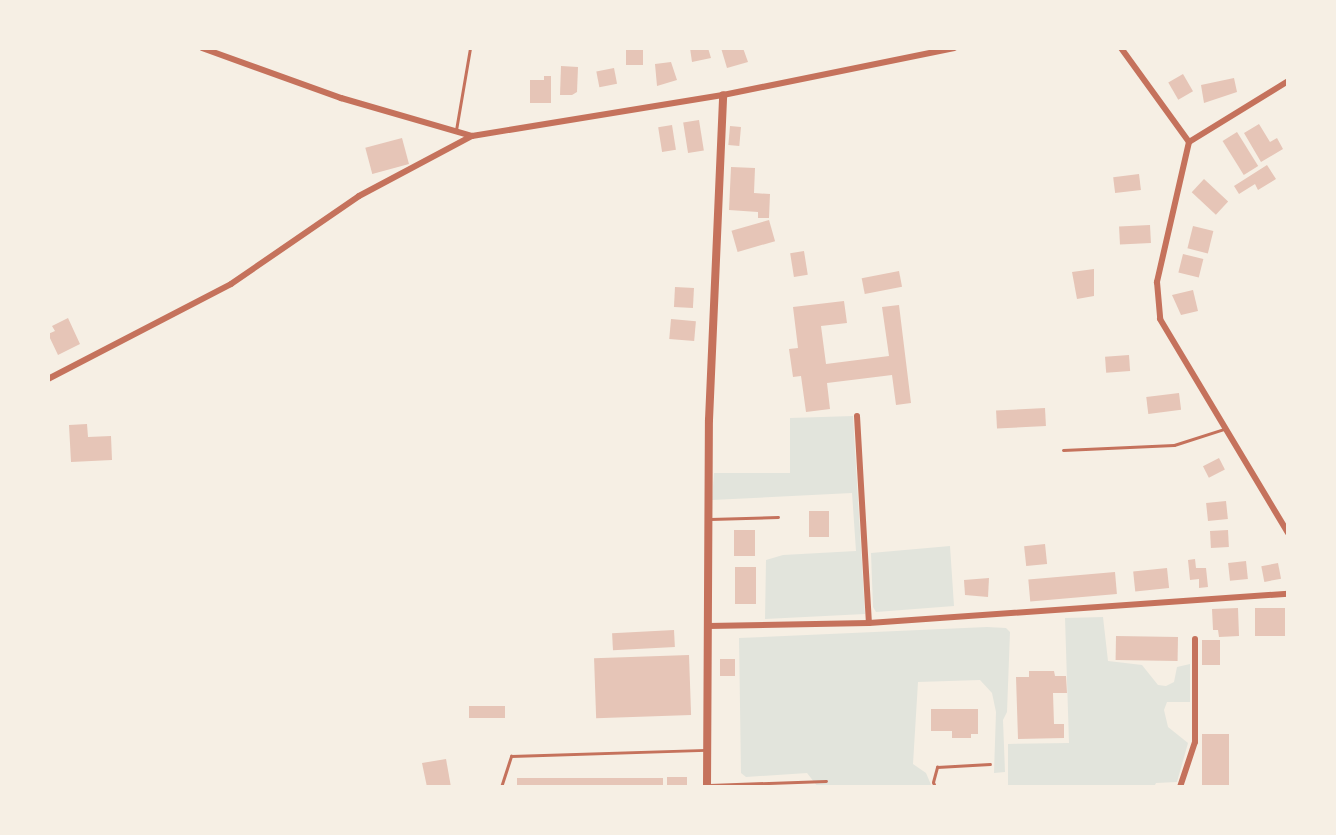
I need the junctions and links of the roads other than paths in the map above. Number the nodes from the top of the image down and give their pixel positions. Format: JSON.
{"nodes":[{"id":1,"x":202,"y":48,"type":"edge"},
{"id":2,"x":470,"y":48,"type":"edge"},
{"id":3,"x":954,"y":48,"type":"edge"},
{"id":4,"x":1121,"y":48,"type":"edge"},
{"id":5,"x":1288,"y":81,"type":"edge"},
{"id":6,"x":723,"y":95,"type":"junction"},
{"id":7,"x":456,"y":131,"type":"junction"},
{"id":8,"x":472,"y":136,"type":"junction"},
{"id":9,"x":1189,"y":142,"type":"junction"},
{"id":10,"x":48,"y":379,"type":"edge"},
{"id":11,"x":857,"y":416,"type":"dead end"},
{"id":12,"x":1224,"y":429,"type":"junction"},
{"id":13,"x":1063,"y":450,"type":"dead end"},
{"id":14,"x":778,"y":517,"type":"dead end"},
{"id":15,"x":707,"y":519,"type":"junction"},
{"id":16,"x":1288,"y":533,"type":"edge"},
{"id":17,"x":1288,"y":594,"type":"edge"},
{"id":18,"x":869,"y":623,"type":"junction"},
{"id":19,"x":708,"y":626,"type":"junction"},
{"id":20,"x":1195,"y":639,"type":"dead end"},
{"id":21,"x":708,"y":750,"type":"junction"},
{"id":22,"x":990,"y":764,"type":"dead end"},
{"id":23,"x":826,"y":781,"type":"dead end"},
{"id":24,"x":707,"y":786,"type":"edge"},
{"id":25,"x":501,"y":787,"type":"edge"},
{"id":26,"x":935,"y":787,"type":"edge"},
{"id":27,"x":1180,"y":787,"type":"edge"}],
"edges":[{"from":1,"to":7,"type":"street"},
{"from":2,"to":7,"type":"lane"},
{"from":3,"to":6,"type":"street"},
{"from":4,"to":9,"type":"street"},
{"from":5,"to":9,"type":"street"},
{"from":6,"to":8,"type":"street"},
{"from":6,"to":15,"type":"street"},
{"from":7,"to":8,"type":"street"},
{"from":8,"to":10,"type":"street"},
{"from":9,"to":12,"type":"street"},
{"from":11,"to":18,"type":"street"},
{"from":12,"to":13,"type":"lane"},
{"from":12,"to":16,"type":"street"},
{"from":14,"to":15,"type":"lane"},
{"from":15,"to":19,"type":"street"},
{"from":17,"to":18,"type":"street"},
{"from":18,"to":19,"type":"street"},
{"from":19,"to":21,"type":"street"},
{"from":20,"to":27,"type":"street"},
{"from":21,"to":24,"type":"street"},
{"from":21,"to":25,"type":"lane"},
{"from":22,"to":26,"type":"lane"},
{"from":23,"to":24,"type":"lane"}]}
